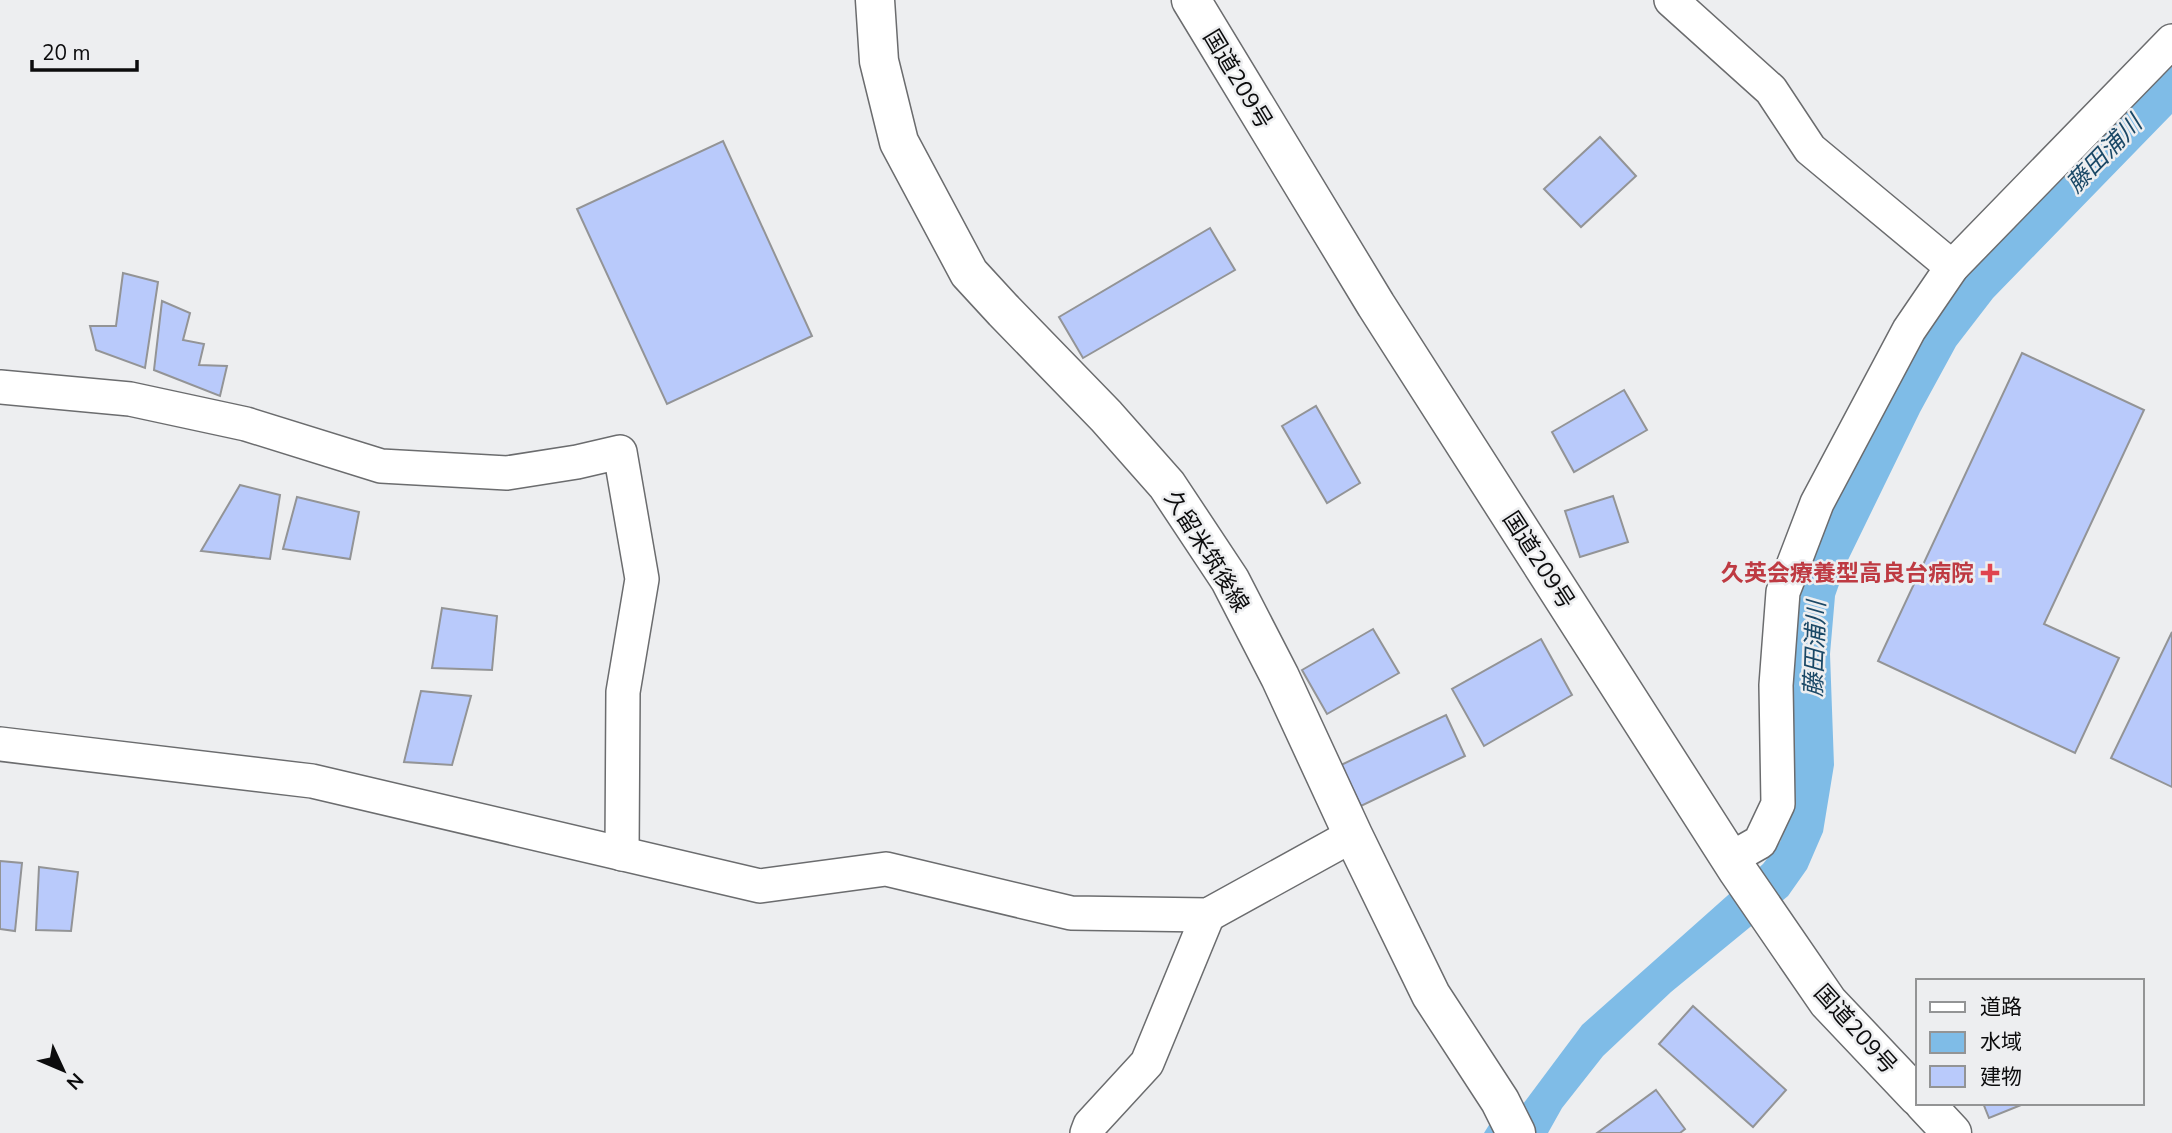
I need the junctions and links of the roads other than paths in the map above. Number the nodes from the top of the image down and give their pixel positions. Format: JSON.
{"nodes":[{"id":1,"x":875,"y":0,"type":"edge"},
{"id":2,"x":1191,"y":0,"type":"edge"},
{"id":3,"x":1671,"y":0,"type":"edge"},
{"id":4,"x":2172,"y":41,"type":"edge"},
{"id":5,"x":1952,"y":267,"type":"junction"},
{"id":6,"x":0,"y":387,"type":"edge"},
{"id":7,"x":0,"y":744,"type":"edge"},
{"id":8,"x":1353,"y":835,"type":"junction"},
{"id":9,"x":622,"y":854,"type":"junction"},
{"id":10,"x":1734,"y":865,"type":"junction"},
{"id":11,"x":1208,"y":915,"type":"junction"},
{"id":12,"x":1916,"y":1095,"type":"edge"},
{"id":13,"x":1926,"y":1105,"type":"edge"},
{"id":14,"x":1508,"y":1117,"type":"edge"},
{"id":15,"x":1087,"y":1133,"type":"edge"},
{"id":16,"x":1952,"y":1133,"type":"edge"}],
"edges":[{"from":1,"to":8,"type":"main road","name":"久留米筑後線"},
{"from":2,"to":10,"type":"main road","name":"国道209号"},
{"from":3,"to":5,"type":"street"},
{"from":4,"to":5,"type":"street"},
{"from":5,"to":10,"type":"street"},
{"from":6,"to":9,"type":"street"},
{"from":7,"to":9,"type":"street"},
{"from":8,"to":11,"type":"street"},
{"from":8,"to":14,"type":"main road","name":"久留米筑後線"},
{"from":9,"to":11,"type":"street"},
{"from":10,"to":12,"type":"main road","name":"国道209号"},
{"from":11,"to":15,"type":"street"},
{"from":13,"to":16,"type":"main road"}]}
